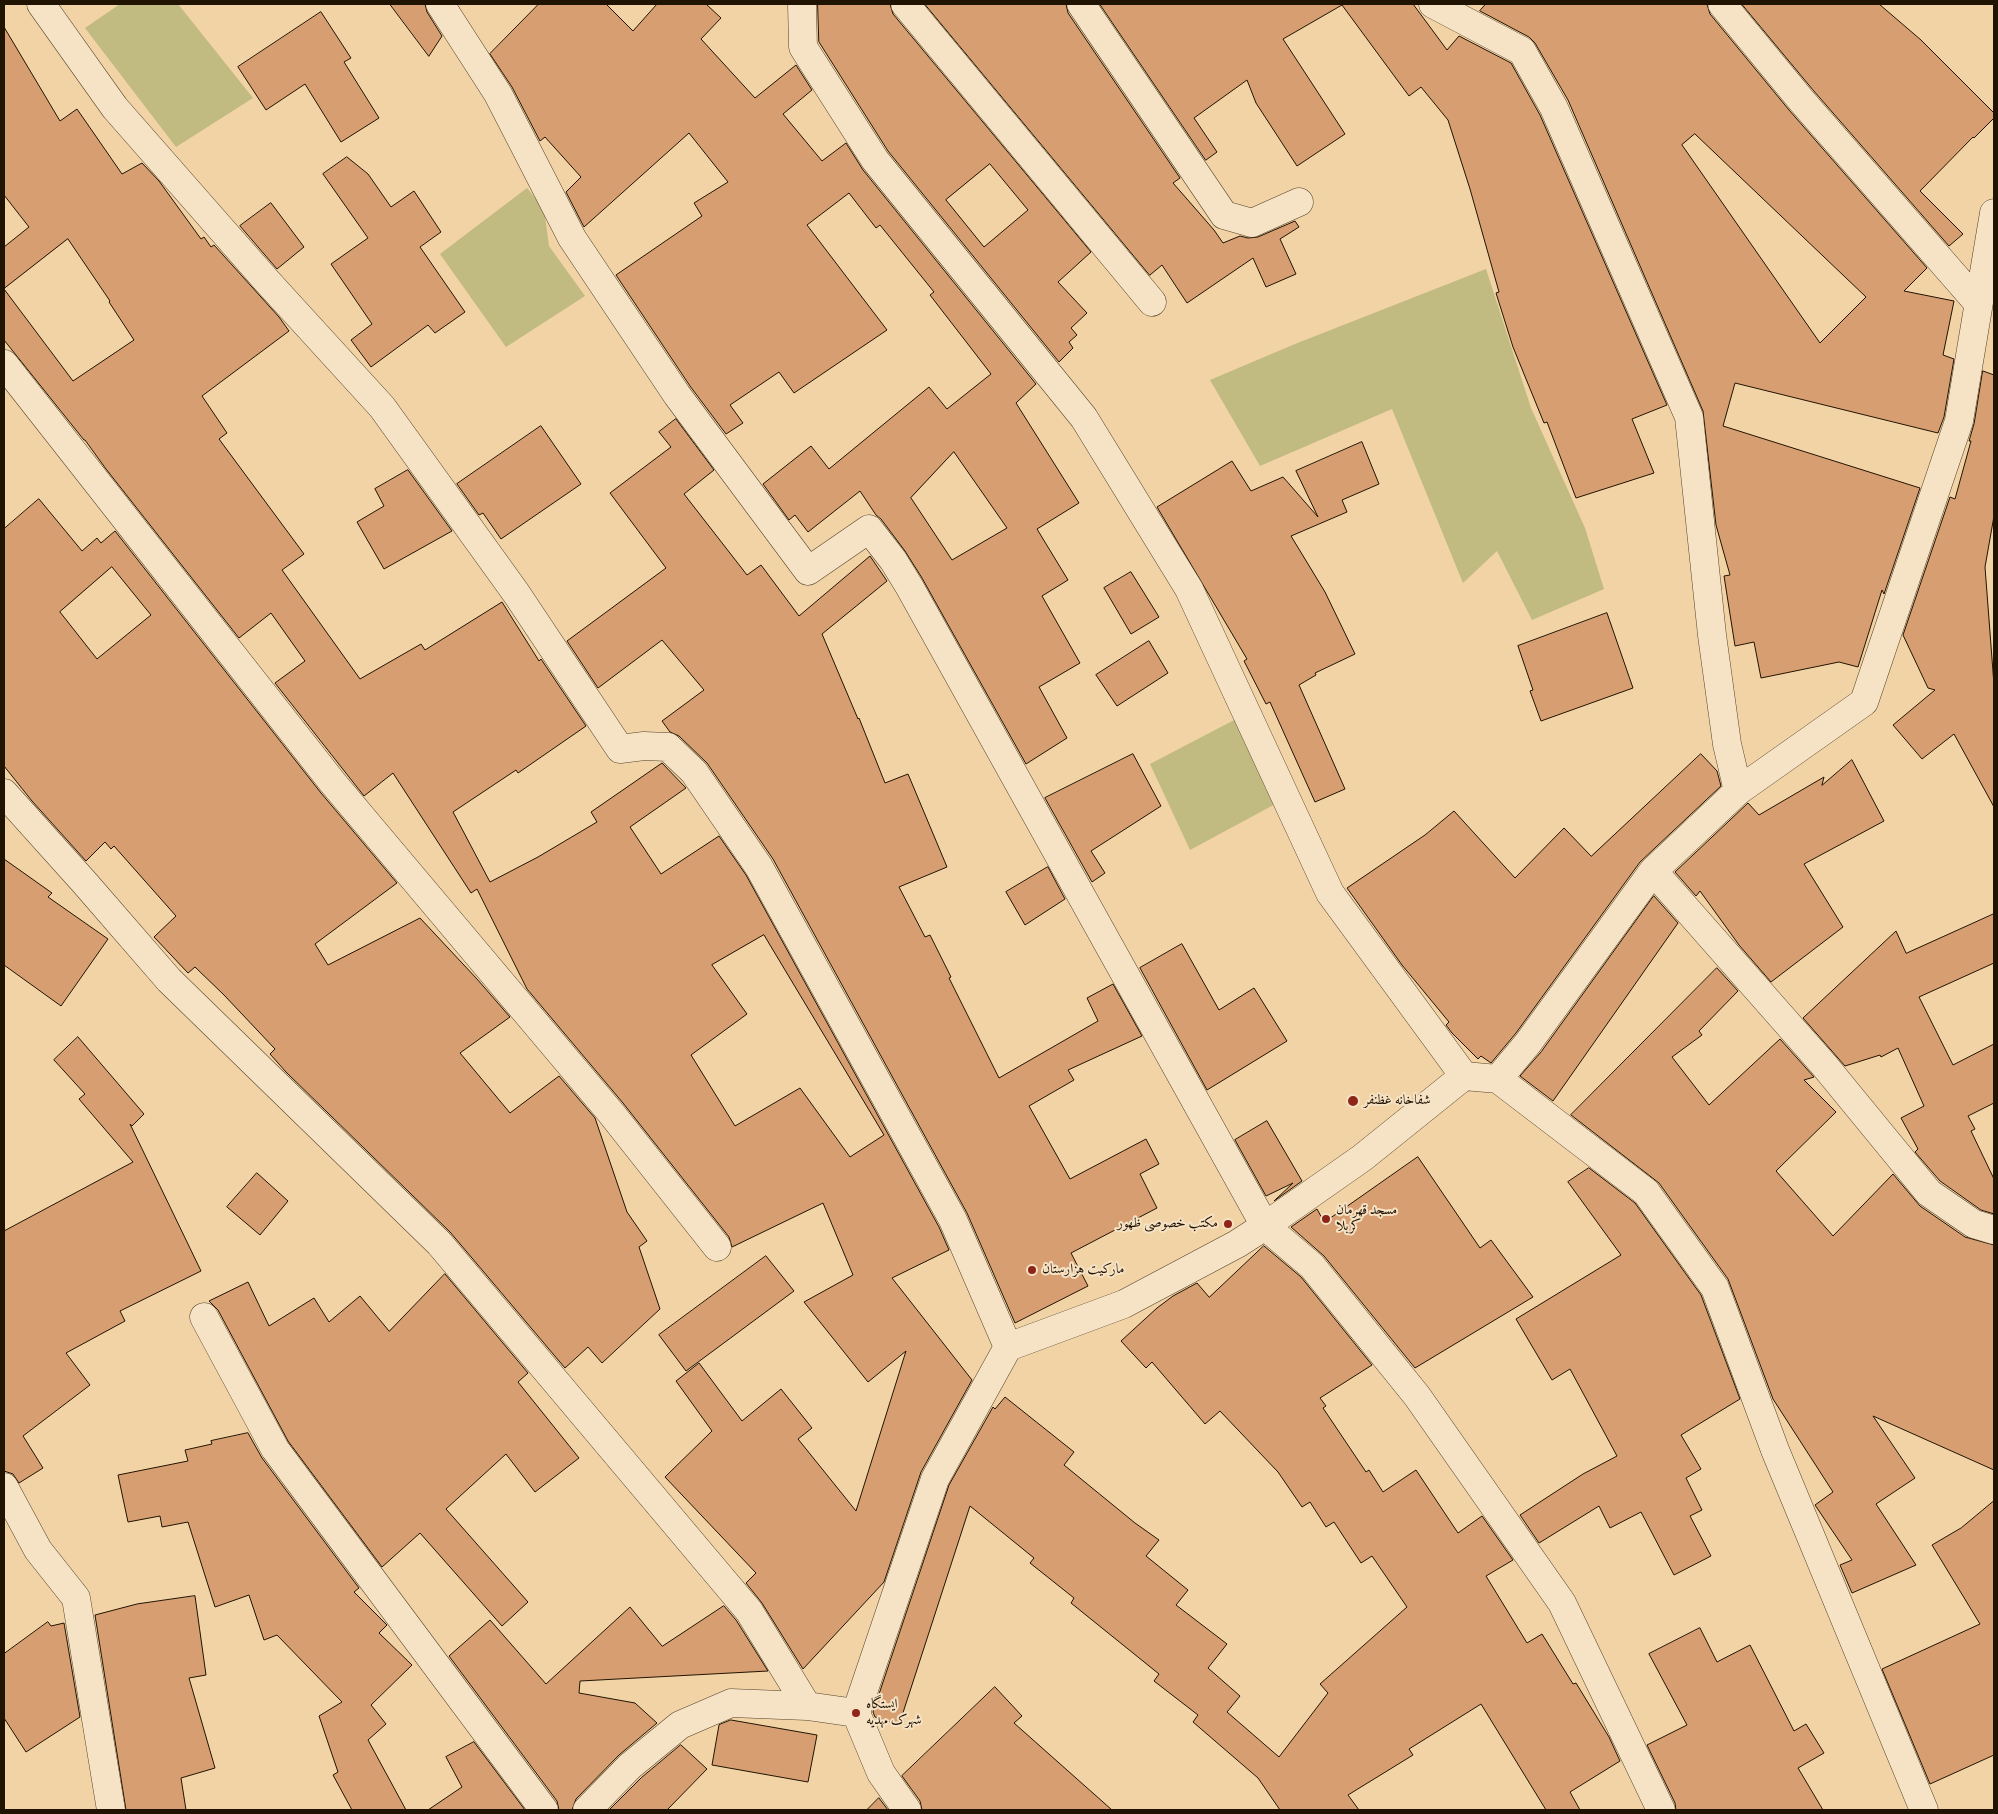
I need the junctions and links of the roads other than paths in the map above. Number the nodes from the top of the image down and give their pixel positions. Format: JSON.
{"nodes":[{"id":1,"x":41,"y":4,"type":"edge"},
{"id":2,"x":440,"y":4,"type":"edge"},
{"id":3,"x":802,"y":4,"type":"edge"},
{"id":4,"x":905,"y":4,"type":"edge"},
{"id":5,"x":1082,"y":4,"type":"edge"},
{"id":6,"x":1433,"y":4,"type":"edge"},
{"id":7,"x":1722,"y":4,"type":"edge"},
{"id":8,"x":1299,"y":202,"type":"dead end"},
{"id":9,"x":1994,"y":213,"type":"edge"},
{"id":10,"x":1152,"y":302,"type":"dead end"},
{"id":11,"x":1978,"y":303,"type":"junction"},
{"id":12,"x":4,"y":364,"type":"edge"},
{"id":13,"x":1738,"y":791,"type":"junction"},
{"id":14,"x":4,"y":793,"type":"edge"},
{"id":15,"x":1653,"y":871,"type":"junction"},
{"id":16,"x":1464,"y":1076,"type":"junction"},
{"id":17,"x":1498,"y":1079,"type":"junction"},
{"id":18,"x":1265,"y":1226,"type":"junction"},
{"id":19,"x":1994,"y":1230,"type":"edge"},
{"id":20,"x":717,"y":1247,"type":"dead end"},
{"id":21,"x":204,"y":1317,"type":"dead end"},
{"id":22,"x":1008,"y":1347,"type":"junction"},
{"id":23,"x":4,"y":1487,"type":"edge"},
{"id":24,"x":807,"y":1706,"type":"junction"},
{"id":25,"x":856,"y":1713,"type":"junction"},
{"id":26,"x":111,"y":1810,"type":"edge"},
{"id":27,"x":544,"y":1810,"type":"edge"},
{"id":28,"x":587,"y":1810,"type":"edge"},
{"id":29,"x":907,"y":1810,"type":"edge"},
{"id":30,"x":1661,"y":1810,"type":"edge"},
{"id":31,"x":1924,"y":1810,"type":"edge"}],
"edges":[{"from":1,"to":22,"type":"street"},
{"from":2,"to":18,"type":"street"},
{"from":3,"to":16,"type":"street"},
{"from":4,"to":10,"type":"street"},
{"from":5,"to":8,"type":"street"},
{"from":6,"to":13,"type":"street"},
{"from":7,"to":11,"type":"street"},
{"from":9,"to":11,"type":"street"},
{"from":11,"to":13,"type":"street"},
{"from":12,"to":20,"type":"street"},
{"from":13,"to":15,"type":"street"},
{"from":14,"to":24,"type":"street"},
{"from":15,"to":17,"type":"street"},
{"from":15,"to":19,"type":"street"},
{"from":16,"to":17,"type":"street"},
{"from":16,"to":18,"type":"street"},
{"from":17,"to":31,"type":"street"},
{"from":18,"to":22,"type":"street"},
{"from":18,"to":30,"type":"street"},
{"from":21,"to":27,"type":"street"},
{"from":22,"to":25,"type":"street"},
{"from":23,"to":26,"type":"street"},
{"from":24,"to":25,"type":"street"},
{"from":24,"to":28,"type":"street"},
{"from":25,"to":29,"type":"street"}]}
